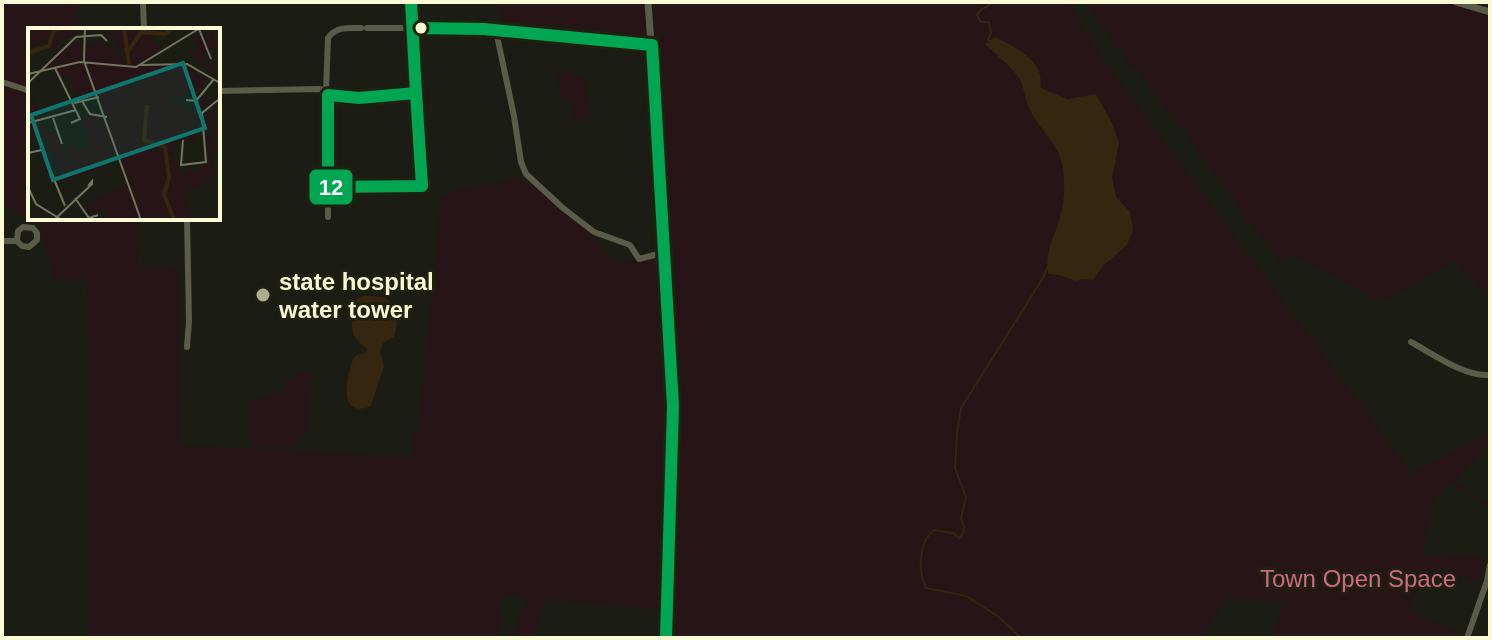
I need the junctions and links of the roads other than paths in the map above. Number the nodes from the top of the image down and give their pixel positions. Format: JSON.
{"nodes":[{"id":1,"x":143,"y":2,"type":"edge"},
{"id":2,"x":411,"y":2,"type":"edge"},
{"id":3,"x":648,"y":2,"type":"edge"},
{"id":4,"x":1462,"y":3,"type":"edge"},
{"id":5,"x":1490,"y":12,"type":"edge"},
{"id":6,"x":144,"y":28,"type":"edge"},
{"id":7,"x":402,"y":28,"type":"dead end"},
{"id":8,"x":413,"y":28,"type":"junction"},
{"id":9,"x":496,"y":31,"type":"junction"},
{"id":10,"x":652,"y":45,"type":"junction"},
{"id":11,"x":2,"y":82,"type":"edge"},
{"id":12,"x":28,"y":90,"type":"edge"},
{"id":13,"x":220,"y":91,"type":"edge"},
{"id":14,"x":327,"y":93,"type":"junction"},
{"id":15,"x":417,"y":93,"type":"junction"},
{"id":16,"x":328,"y":187,"type":"junction"},
{"id":17,"x":328,"y":217,"type":"dead end"},
{"id":18,"x":187,"y":220,"type":"edge"},
{"id":19,"x":2,"y":241,"type":"edge"},
{"id":20,"x":17,"y":241,"type":"dead end"},
{"id":21,"x":663,"y":248,"type":"junction"},
{"id":22,"x":1411,"y":342,"type":"dead end"},
{"id":23,"x":187,"y":347,"type":"dead end"},
{"id":24,"x":1490,"y":375,"type":"edge"},
{"id":25,"x":1490,"y":565,"type":"edge"},
{"id":26,"x":666,"y":638,"type":"edge"},
{"id":27,"x":1467,"y":638,"type":"edge"}],
"edges":[{"from":1,"to":6,"type":"street"},
{"from":2,"to":8,"type":"street"},
{"from":3,"to":10,"type":"street"},
{"from":4,"to":5,"type":"street"},
{"from":7,"to":14,"type":"street"},
{"from":8,"to":9,"type":"street"},
{"from":8,"to":15,"type":"street"},
{"from":9,"to":10,"type":"street"},
{"from":9,"to":21,"type":"street"},
{"from":10,"to":21,"type":"street"},
{"from":11,"to":12,"type":"street"},
{"from":13,"to":14,"type":"street"},
{"from":14,"to":15,"type":"street"},
{"from":14,"to":16,"type":"street"},
{"from":15,"to":16,"type":"street"},
{"from":16,"to":17,"type":"street"},
{"from":18,"to":23,"type":"street"},
{"from":19,"to":20,"type":"street"},
{"from":21,"to":26,"type":"street"},
{"from":22,"to":24,"type":"street"},
{"from":25,"to":27,"type":"street"}]}
